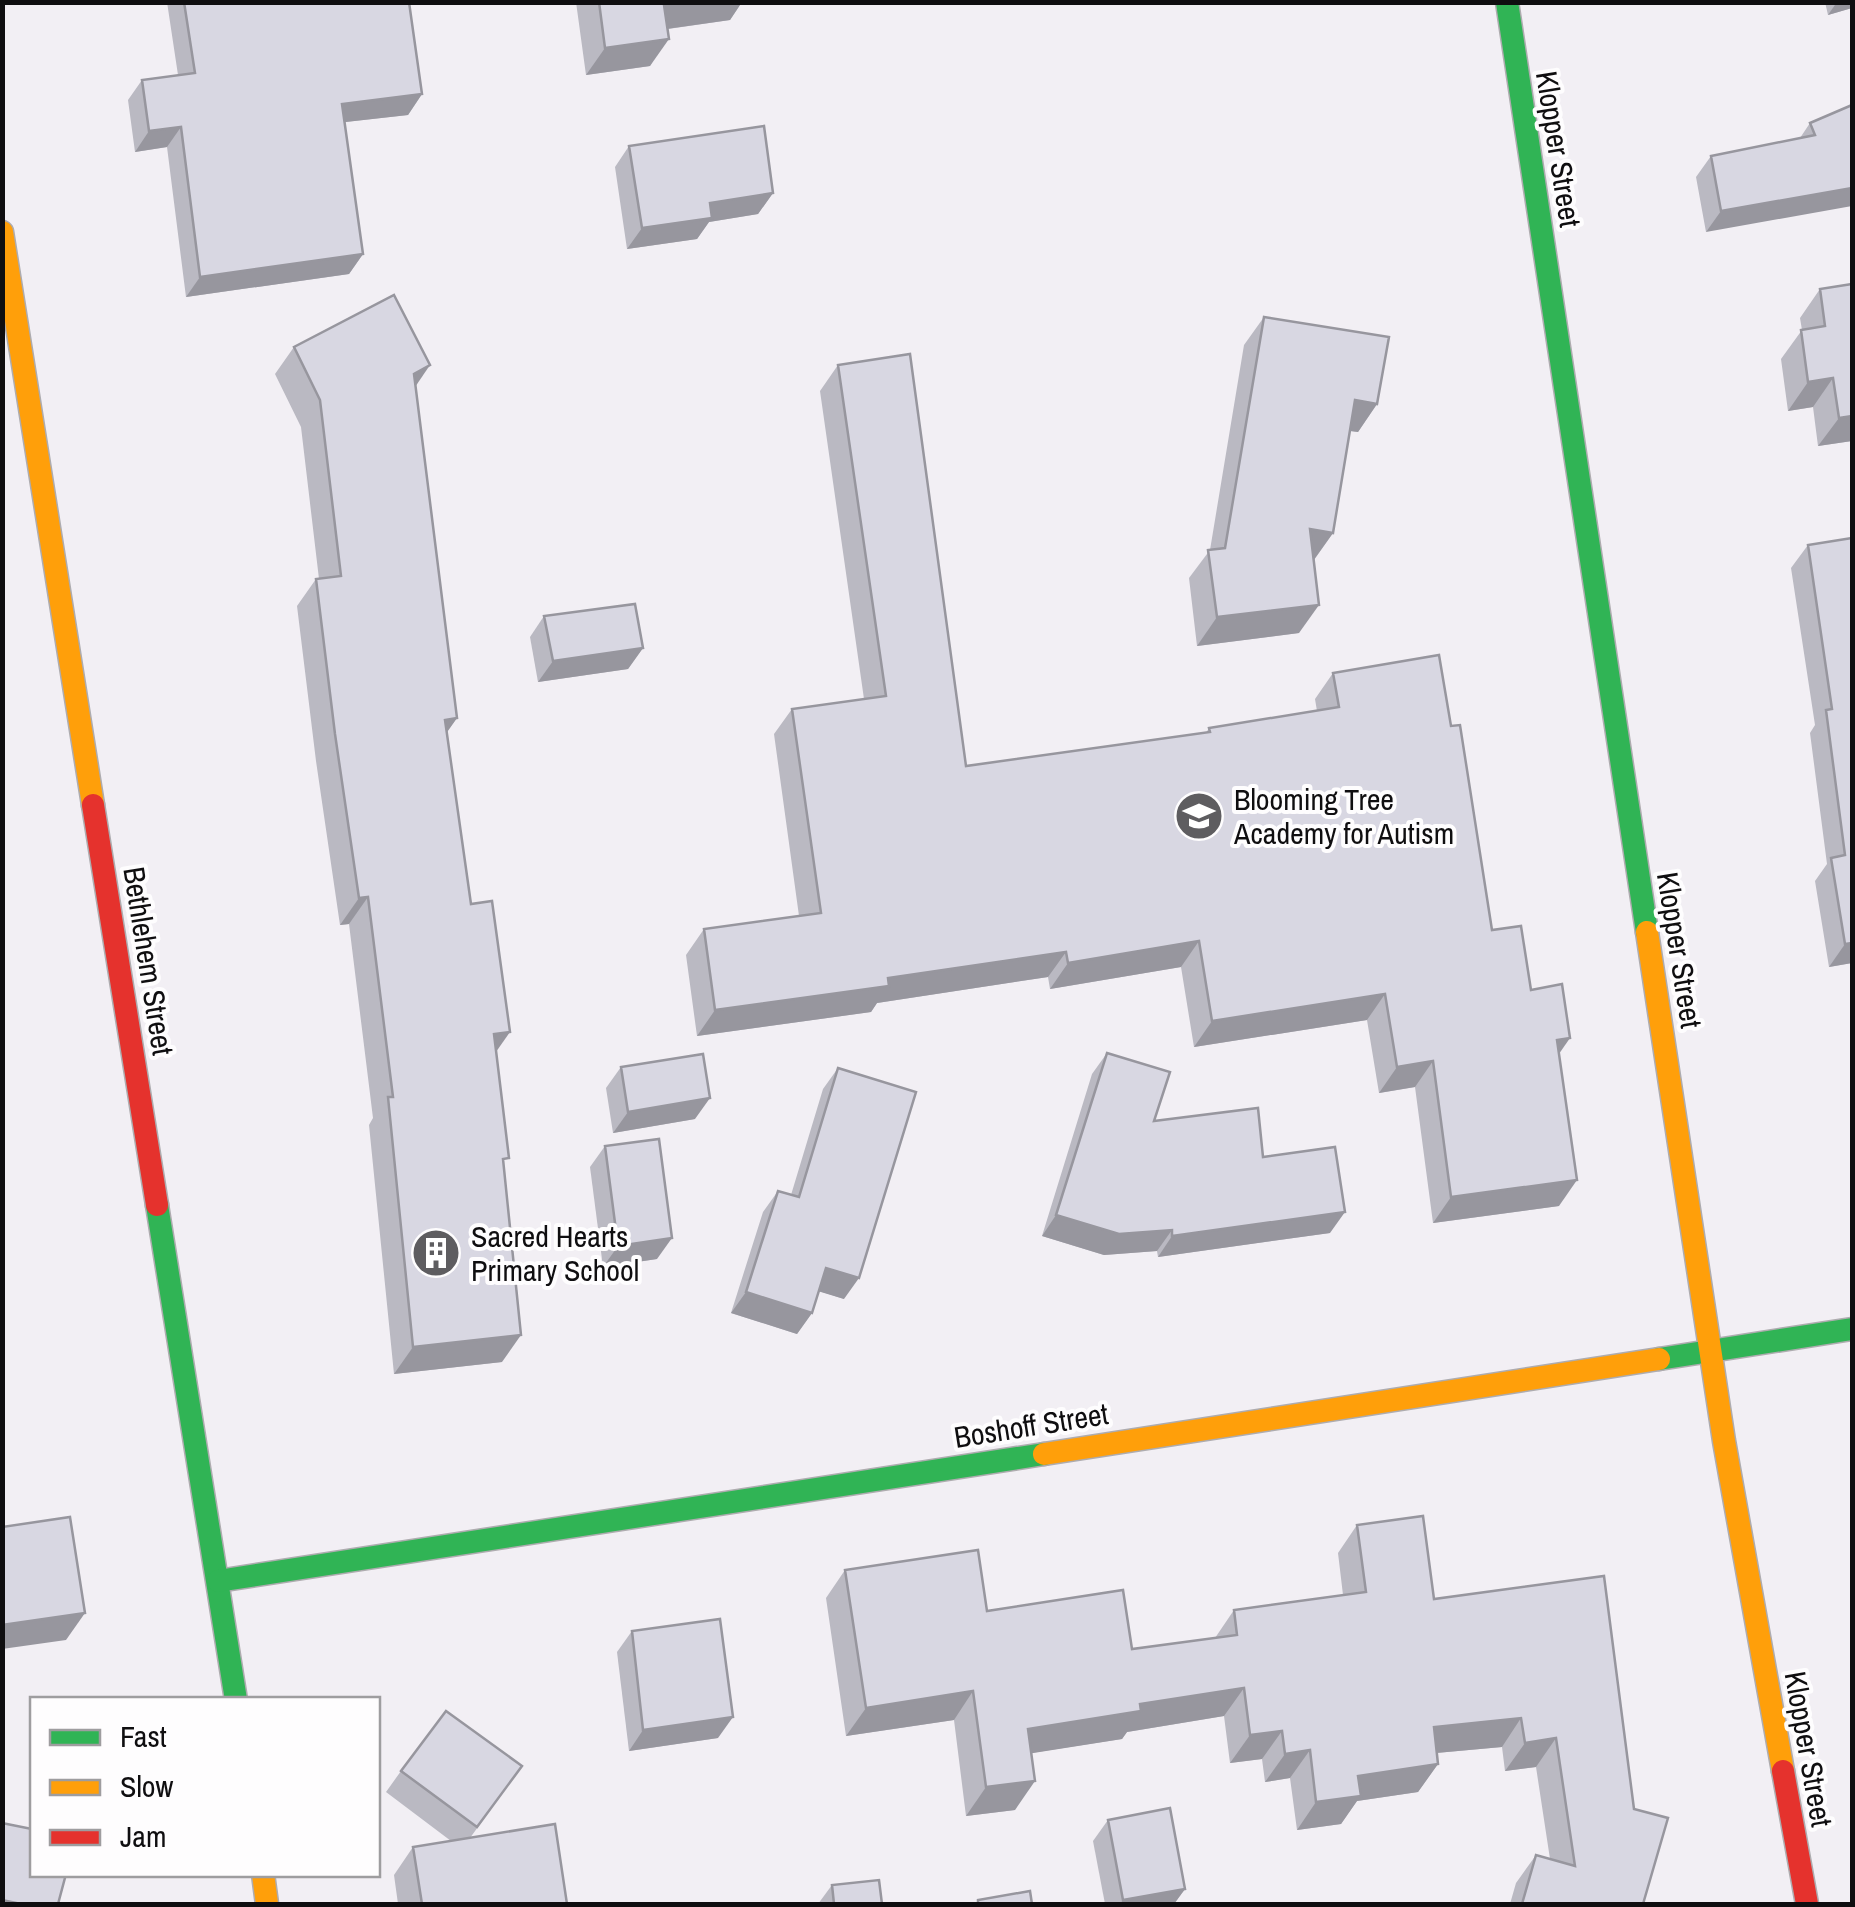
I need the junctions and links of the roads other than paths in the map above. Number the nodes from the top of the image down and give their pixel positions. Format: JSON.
{"nodes":[{"id":1,"x":1507,"y":2,"type":"edge"},
{"id":2,"x":2,"y":232,"type":"edge"},
{"id":3,"x":1852,"y":1328,"type":"edge"},
{"id":4,"x":1711,"y":1350,"type":"junction"},
{"id":5,"x":218,"y":1580,"type":"junction"},
{"id":6,"x":236,"y":1697,"type":"edge"},
{"id":7,"x":264,"y":1877,"type":"edge"},
{"id":8,"x":268,"y":1904,"type":"edge"},
{"id":9,"x":1806,"y":1904,"type":"edge"}],
"edges":[{"from":1,"to":4,"type":"street","name":"Klopper Street"},
{"from":2,"to":5,"type":"street","name":"Bethlehem Street"},
{"from":3,"to":4,"type":"street","name":"Boshoff Street"},
{"from":4,"to":5,"type":"street","name":"Boshoff Street"},
{"from":4,"to":9,"type":"street","name":"Klopper Street"},
{"from":5,"to":6,"type":"street","name":"Bethlehem Street"},
{"from":7,"to":8,"type":"street"}]}
